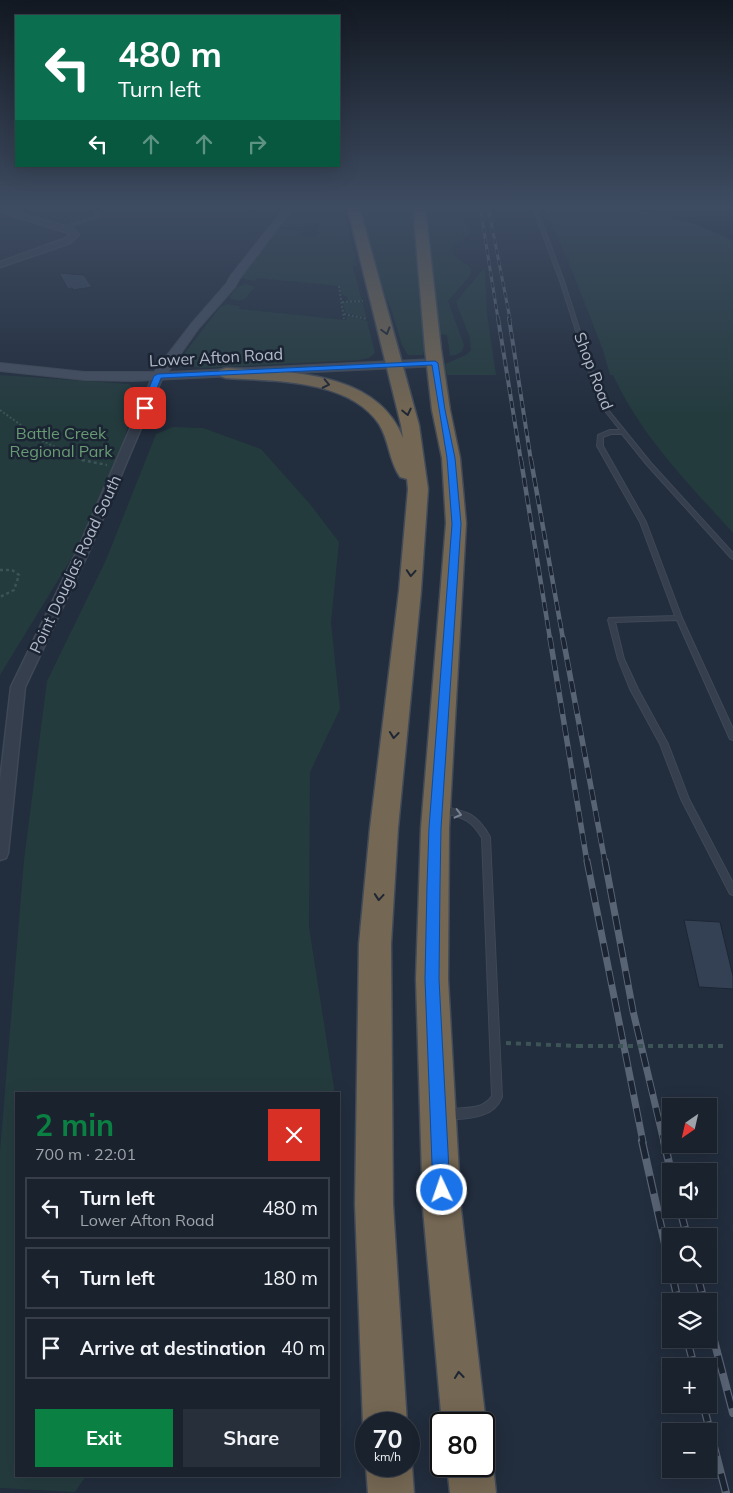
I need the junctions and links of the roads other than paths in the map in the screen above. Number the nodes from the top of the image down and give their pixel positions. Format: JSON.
{"nodes":[{"id":1,"x":236,"y":276,"type":"edge"},
{"id":2,"x":370,"y":276,"type":"edge"},
{"id":3,"x":425,"y":276,"type":"edge"},
{"id":4,"x":560,"y":276,"type":"edge"},
{"id":5,"x":435,"y":363,"type":"junction"},
{"id":6,"x":395,"y":364,"type":"junction"},
{"id":7,"x":0,"y":367,"type":"edge"},
{"id":8,"x":226,"y":373,"type":"junction"},
{"id":9,"x":158,"y":376,"type":"junction"},
{"id":10,"x":623,"y":432,"type":"junction"},
{"id":11,"x":418,"y":489,"type":"junction"},
{"id":12,"x":733,"y":557,"type":"edge"},
{"id":13,"x":679,"y":618,"type":"junction"},
{"id":14,"x":733,"y":737,"type":"edge"},
{"id":15,"x":436,"y":808,"type":"junction"},
{"id":16,"x":0,"y":853,"type":"edge"},
{"id":17,"x":733,"y":891,"type":"edge"},
{"id":18,"x":438,"y":1116,"type":"junction"},
{"id":19,"x":384,"y":1412,"type":"edge"},
{"id":20,"x":463,"y":1412,"type":"edge"},
{"id":21,"x":389,"y":1477,"type":"edge"},
{"id":22,"x":471,"y":1477,"type":"edge"},
{"id":23,"x":391,"y":1493,"type":"edge"},
{"id":24,"x":473,"y":1493,"type":"edge"}],
"edges":[{"from":1,"to":9,"type":"street","name":"Point Douglas Road South"},
{"from":2,"to":6,"type":"highway","one_way":true},
{"from":3,"to":5,"type":"highway"},
{"from":4,"to":10,"type":"lane","name":"Shop Road"},
{"from":5,"to":6,"type":"street","name":"Lower Afton Road"},
{"from":5,"to":15,"type":"highway"},
{"from":6,"to":8,"type":"street","name":"Lower Afton Road"},
{"from":6,"to":11,"type":"highway","one_way":true},
{"from":7,"to":9,"type":"street","name":"Lower Afton Road"},
{"from":8,"to":9,"type":"street","name":"Lower Afton Road"},
{"from":8,"to":11,"type":"highway","one_way":true},
{"from":9,"to":16,"type":"street","name":"Point Douglas Road South"},
{"from":10,"to":12,"type":"lane","name":"Shop Road"},
{"from":10,"to":13,"type":"lane"},
{"from":11,"to":19,"type":"highway","one_way":true},
{"from":13,"to":14,"type":"lane"},
{"from":13,"to":17,"type":"lane"},
{"from":15,"to":18,"type":"highway"},
{"from":15,"to":18,"type":"lane","one_way":true},
{"from":20,"to":18,"type":"highway","one_way":true},
{"from":21,"to":23,"type":"highway"},
{"from":22,"to":24,"type":"highway"}]}
